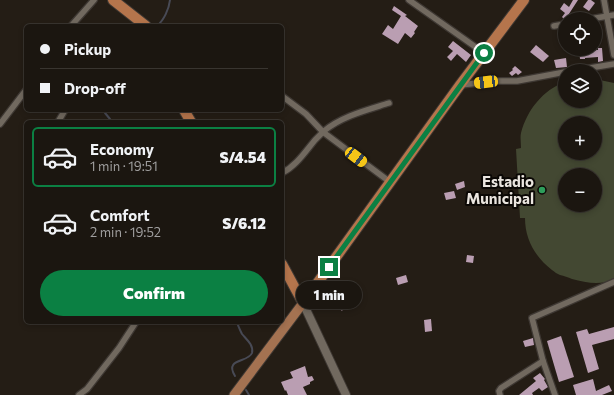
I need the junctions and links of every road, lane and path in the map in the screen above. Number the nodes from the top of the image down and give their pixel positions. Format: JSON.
{"nodes":[{"id":1,"x":94,"y":0,"type":"edge"},
{"id":2,"x":113,"y":0,"type":"edge"},
{"id":3,"x":409,"y":0,"type":"edge"},
{"id":4,"x":524,"y":0,"type":"edge"},
{"id":5,"x":604,"y":0,"type":"edge"},
{"id":6,"x":614,"y":14,"type":"edge"},
{"id":7,"x":607,"y":16,"type":"junction"},
{"id":8,"x":602,"y":17,"type":"edge"},
{"id":9,"x":73,"y":24,"type":"edge"},
{"id":10,"x":143,"y":24,"type":"edge"},
{"id":11,"x":558,"y":25,"type":"edge"},
{"id":12,"x":554,"y":26,"type":"dead end"},
{"id":13,"x":484,"y":53,"type":"junction"},
{"id":14,"x":614,"y":55,"type":"edge"},
{"id":15,"x":614,"y":64,"type":"edge"},
{"id":16,"x":602,"y":66,"type":"edge"},
{"id":17,"x":558,"y":73,"type":"edge"},
{"id":18,"x":460,"y":85,"type":"junction"},
{"id":19,"x":24,"y":93,"type":"edge"},
{"id":20,"x":284,"y":98,"type":"edge"},
{"id":21,"x":389,"y":103,"type":"dead end"},
{"id":22,"x":0,"y":124,"type":"edge"},
{"id":23,"x":323,"y":132,"type":"junction"},
{"id":24,"x":284,"y":172,"type":"edge"},
{"id":25,"x":390,"y":182,"type":"junction"},
{"id":26,"x":284,"y":268,"type":"edge"},
{"id":27,"x":614,"y":282,"type":"edge"},
{"id":28,"x":303,"y":303,"type":"junction"},
{"id":29,"x":135,"y":324,"type":"edge"},
{"id":30,"x":543,"y":361,"type":"junction"},
{"id":31,"x":79,"y":395,"type":"edge"},
{"id":32,"x":234,"y":395,"type":"edge"},
{"id":33,"x":346,"y":395,"type":"edge"},
{"id":34,"x":500,"y":395,"type":"edge"},
{"id":35,"x":555,"y":395,"type":"edge"}],
"edges":[{"from":1,"to":9,"type":"street"},
{"from":2,"to":10,"type":"highway"},
{"from":3,"to":13,"type":"street"},
{"from":4,"to":13,"type":"highway"},
{"from":5,"to":7,"type":"street"},
{"from":6,"to":7,"type":"street"},
{"from":7,"to":8,"type":"street"},
{"from":7,"to":14,"type":"street"},
{"from":11,"to":12,"type":"street"},
{"from":13,"to":18,"type":"highway"},
{"from":15,"to":16,"type":"street"},
{"from":17,"to":18,"type":"street"},
{"from":18,"to":25,"type":"highway"},
{"from":19,"to":22,"type":"street"},
{"from":20,"to":23,"type":"street"},
{"from":21,"to":23,"type":"street"},
{"from":23,"to":24,"type":"street"},
{"from":23,"to":25,"type":"street"},
{"from":25,"to":28,"type":"highway"},
{"from":26,"to":28,"type":"highway"},
{"from":27,"to":30,"type":"street"},
{"from":28,"to":32,"type":"main road"},
{"from":28,"to":33,"type":"main road"},
{"from":29,"to":31,"type":"street"},
{"from":30,"to":34,"type":"street"},
{"from":30,"to":35,"type":"street"}]}
